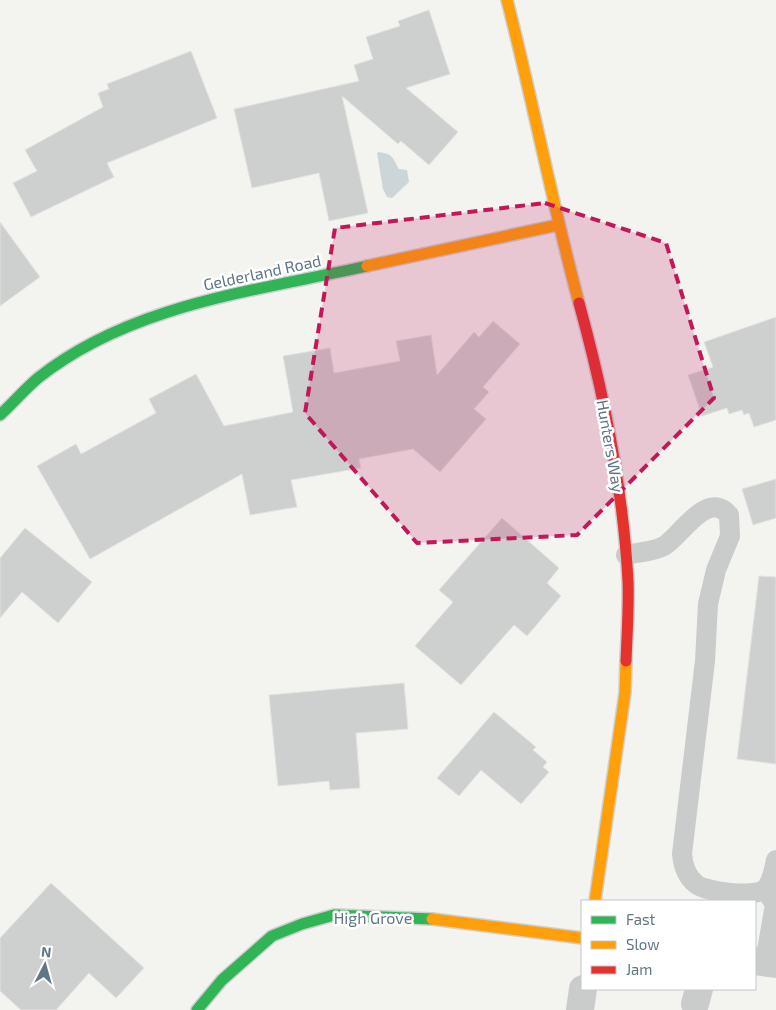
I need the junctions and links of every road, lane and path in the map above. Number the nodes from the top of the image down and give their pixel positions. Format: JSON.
{"nodes":[{"id":1,"x":507,"y":0,"type":"edge"},
{"id":2,"x":558,"y":225,"type":"junction"},
{"id":3,"x":0,"y":415,"type":"edge"},
{"id":4,"x":626,"y":555,"type":"junction"},
{"id":5,"x":776,"y":860,"type":"edge"},
{"id":6,"x":765,"y":889,"type":"junction"},
{"id":7,"x":595,"y":900,"type":"edge"},
{"id":8,"x":581,"y":938,"type":"edge"},
{"id":9,"x":765,"y":962,"type":"edge"},
{"id":10,"x":583,"y":990,"type":"edge"},
{"id":11,"x":197,"y":1010,"type":"edge"},
{"id":12,"x":580,"y":1010,"type":"edge"}],
"edges":[{"from":1,"to":2,"type":"street","name":"Hunters Way"},
{"from":2,"to":3,"type":"street","name":"Gelderland Road"},
{"from":2,"to":4,"type":"street","name":"Hunters Way"},
{"from":4,"to":6,"type":"lane"},
{"from":4,"to":7,"type":"street","name":"Hunters Way"},
{"from":5,"to":6,"type":"lane"},
{"from":6,"to":9,"type":"lane"},
{"from":8,"to":11,"type":"street","name":"High Grove"},
{"from":10,"to":12,"type":"street"}]}
